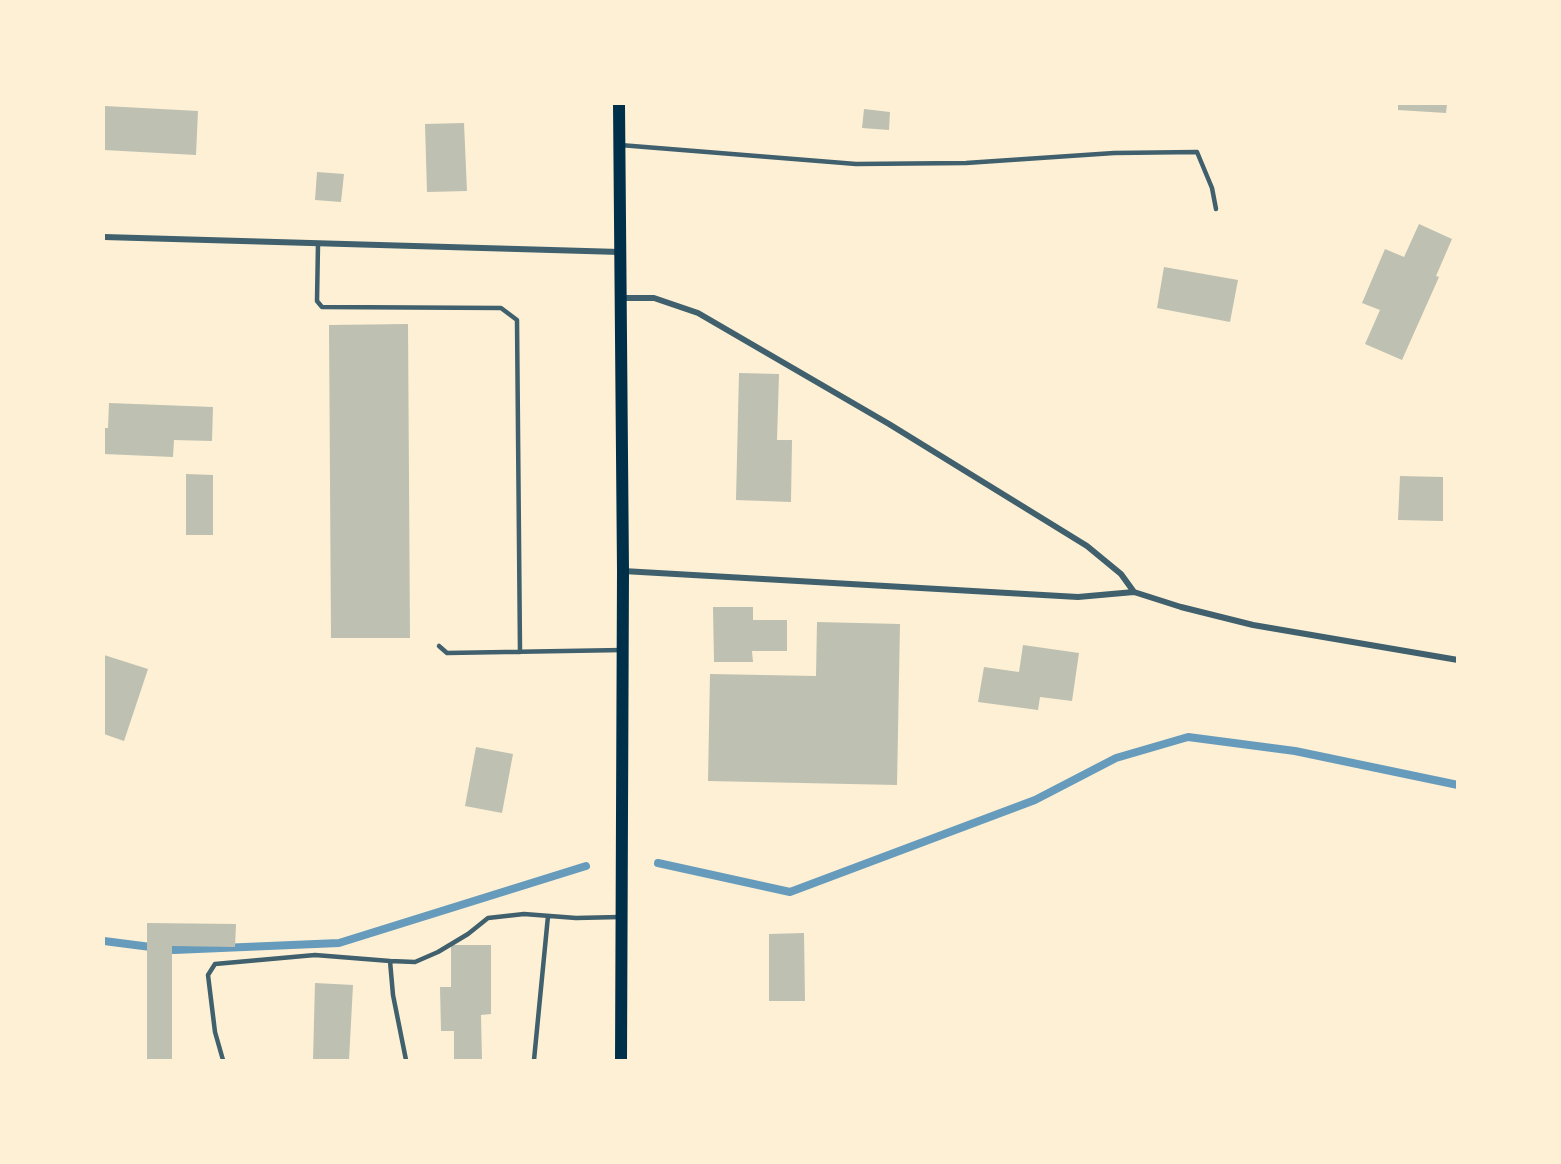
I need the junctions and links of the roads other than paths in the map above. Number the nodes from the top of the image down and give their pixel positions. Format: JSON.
{"nodes":[{"id":1,"x":619,"y":104,"type":"edge"},
{"id":2,"x":620,"y":145,"type":"junction"},
{"id":3,"x":1216,"y":209,"type":"dead end"},
{"id":4,"x":104,"y":237,"type":"edge"},
{"id":5,"x":318,"y":243,"type":"junction"},
{"id":6,"x":620,"y":252,"type":"junction"},
{"id":7,"x":621,"y":298,"type":"junction"},
{"id":8,"x":622,"y":571,"type":"junction"},
{"id":9,"x":1134,"y":592,"type":"junction"},
{"id":10,"x":439,"y":646,"type":"dead end"},
{"id":11,"x":622,"y":650,"type":"junction"},
{"id":12,"x":520,"y":652,"type":"junction"},
{"id":13,"x":1458,"y":660,"type":"edge"},
{"id":14,"x":548,"y":916,"type":"junction"},
{"id":15,"x":622,"y":916,"type":"junction"},
{"id":16,"x":390,"y":961,"type":"junction"},
{"id":17,"x":223,"y":1060,"type":"edge"},
{"id":18,"x":406,"y":1060,"type":"edge"},
{"id":19,"x":534,"y":1060,"type":"edge"},
{"id":20,"x":621,"y":1060,"type":"edge"}],
"edges":[{"from":1,"to":2,"type":"main road"},
{"from":2,"to":3,"type":"lane"},
{"from":2,"to":6,"type":"main road"},
{"from":4,"to":5,"type":"street"},
{"from":5,"to":6,"type":"street"},
{"from":5,"to":12,"type":"lane"},
{"from":6,"to":7,"type":"main road"},
{"from":7,"to":8,"type":"main road"},
{"from":7,"to":9,"type":"street"},
{"from":8,"to":9,"type":"street"},
{"from":8,"to":11,"type":"main road"},
{"from":9,"to":13,"type":"street"},
{"from":10,"to":12,"type":"lane"},
{"from":11,"to":12,"type":"lane"},
{"from":11,"to":15,"type":"main road"},
{"from":14,"to":15,"type":"lane"},
{"from":14,"to":16,"type":"lane"},
{"from":14,"to":19,"type":"lane"},
{"from":15,"to":20,"type":"main road"},
{"from":16,"to":17,"type":"lane"},
{"from":16,"to":18,"type":"lane"}]}
